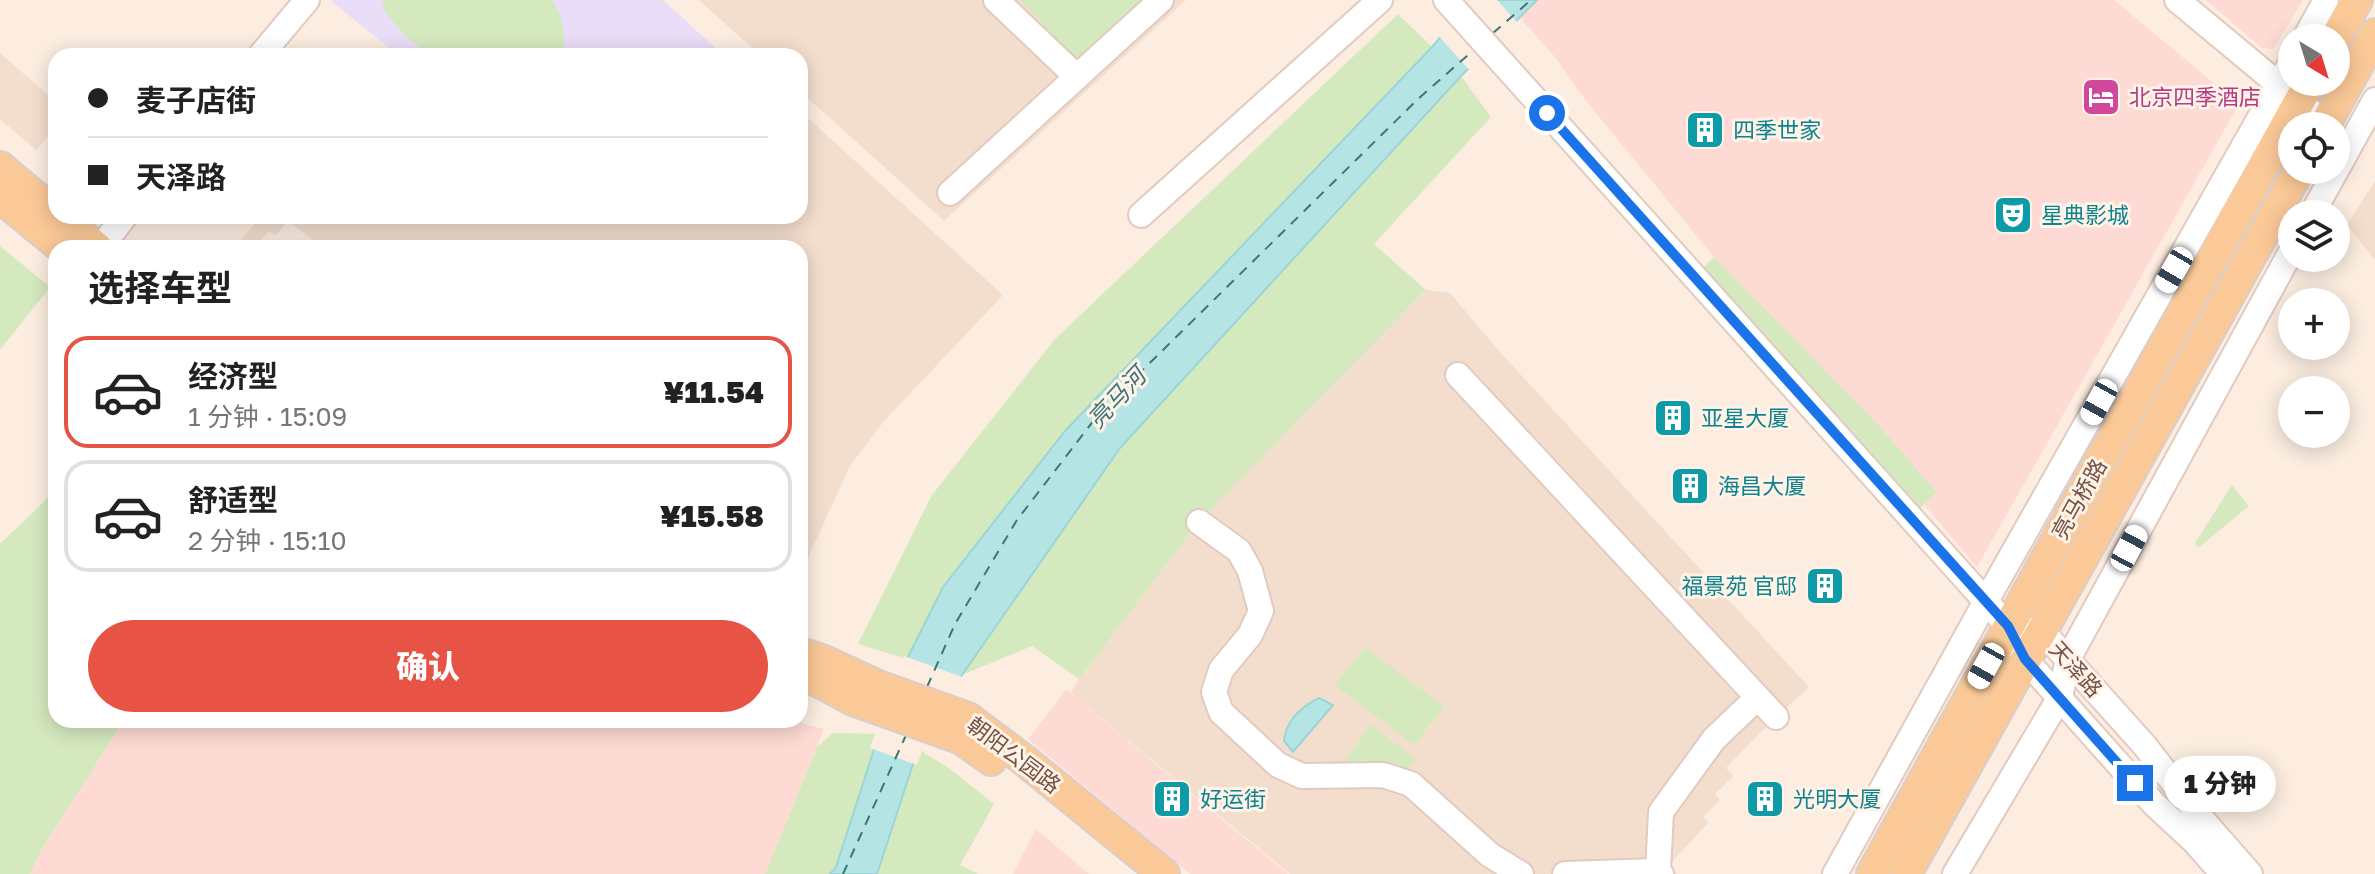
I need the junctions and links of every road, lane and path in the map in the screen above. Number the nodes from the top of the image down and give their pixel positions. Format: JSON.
{"nodes":[{"id":1,"x":307,"y":0,"type":"edge"},
{"id":2,"x":996,"y":0,"type":"edge"},
{"id":3,"x":1161,"y":0,"type":"edge"},
{"id":4,"x":1380,"y":0,"type":"edge"},
{"id":5,"x":1446,"y":0,"type":"edge"},
{"id":6,"x":2177,"y":0,"type":"edge"},
{"id":7,"x":2326,"y":0,"type":"edge"},
{"id":8,"x":2357,"y":0,"type":"edge"},
{"id":9,"x":2313,"y":24,"type":"edge"},
{"id":10,"x":2344,"y":24,"type":"edge"},
{"id":11,"x":2375,"y":34,"type":"edge"},
{"id":12,"x":267,"y":48,"type":"edge"},
{"id":13,"x":2278,"y":76,"type":"edge"},
{"id":14,"x":1077,"y":77,"type":"junction"},
{"id":15,"x":2292,"y":96,"type":"edge"},
{"id":16,"x":2292,"y":96,"type":"edge"},
{"id":17,"x":2302,"y":96,"type":"edge"},
{"id":18,"x":2375,"y":100,"type":"edge"},
{"id":19,"x":2314,"y":112,"type":"edge"},
{"id":20,"x":2331,"y":112,"type":"edge"},
{"id":21,"x":0,"y":167,"type":"edge"},
{"id":22,"x":2291,"y":184,"type":"edge"},
{"id":23,"x":950,"y":193,"type":"dead end"},
{"id":24,"x":0,"y":197,"type":"edge"},
{"id":25,"x":2320,"y":200,"type":"edge"},
{"id":26,"x":48,"y":207,"type":"edge"},
{"id":27,"x":1141,"y":215,"type":"dead end"},
{"id":28,"x":68,"y":224,"type":"edge"},
{"id":29,"x":118,"y":224,"type":"edge"},
{"id":30,"x":52,"y":240,"type":"edge"},
{"id":31,"x":89,"y":240,"type":"edge"},
{"id":32,"x":106,"y":240,"type":"edge"},
{"id":33,"x":2280,"y":272,"type":"edge"},
{"id":34,"x":1458,"y":375,"type":"dead end"},
{"id":35,"x":1199,"y":522,"type":"dead end"},
{"id":36,"x":1986,"y":601,"type":"junction"},
{"id":37,"x":2008,"y":626,"type":"junction"},
{"id":38,"x":2042,"y":631,"type":"junction"},
{"id":39,"x":808,"y":656,"type":"edge"},
{"id":40,"x":2025,"y":659,"type":"junction"},
{"id":41,"x":2068,"y":659,"type":"junction"},
{"id":42,"x":808,"y":678,"type":"edge"},
{"id":43,"x":874,"y":696,"type":"junction"},
{"id":44,"x":2060,"y":697,"type":"junction"},
{"id":45,"x":1757,"y":698,"type":"junction"},
{"id":46,"x":1776,"y":717,"type":"dead end"},
{"id":47,"x":965,"y":729,"type":"junction"},
{"id":48,"x":1659,"y":873,"type":"edge"},
{"id":49,"x":1133,"y":874,"type":"edge"},
{"id":50,"x":1164,"y":874,"type":"edge"},
{"id":51,"x":1521,"y":874,"type":"edge"},
{"id":52,"x":1565,"y":874,"type":"edge"},
{"id":53,"x":1835,"y":874,"type":"edge"},
{"id":54,"x":1872,"y":874,"type":"edge"},
{"id":55,"x":1906,"y":874,"type":"edge"},
{"id":56,"x":1955,"y":874,"type":"edge"},
{"id":57,"x":2223,"y":874,"type":"edge"},
{"id":58,"x":2250,"y":874,"type":"edge"}],
"edges":[{"from":1,"to":12,"type":"street"},
{"from":2,"to":14,"type":"street"},
{"from":3,"to":14,"type":"street"},
{"from":4,"to":27,"type":"street"},
{"from":5,"to":36,"type":"street"},
{"from":6,"to":13,"type":"street"},
{"from":7,"to":9,"type":"street"},
{"from":8,"to":10,"type":"main road"},
{"from":11,"to":20,"type":"main road"},
{"from":14,"to":23,"type":"street"},
{"from":15,"to":36,"type":"street"},
{"from":16,"to":37,"type":"main road","name":"亮马桥路"},
{"from":17,"to":19,"type":"street"},
{"from":18,"to":25,"type":"street"},
{"from":21,"to":26,"type":"main road"},
{"from":22,"to":38,"type":"main road","name":"亮马桥路"},
{"from":24,"to":30,"type":"main road"},
{"from":28,"to":31,"type":"main road"},
{"from":29,"to":32,"type":"street"},
{"from":33,"to":41,"type":"street"},
{"from":34,"to":45,"type":"street"},
{"from":35,"to":51,"type":"street"},
{"from":36,"to":37,"type":"street"},
{"from":36,"to":53,"type":"street"},
{"from":37,"to":38,"type":"street","name":"天泽路"},
{"from":37,"to":40,"type":"street","name":"天泽路"},
{"from":37,"to":54,"type":"main road","name":"亮马桥路"},
{"from":38,"to":40,"type":"main road","name":"亮马桥路"},
{"from":38,"to":41,"type":"street","name":"天泽路"},
{"from":39,"to":43,"type":"main road","name":"朝阳公园路"},
{"from":40,"to":44,"type":"street","name":"天泽路"},
{"from":40,"to":55,"type":"main road","name":"亮马桥路"},
{"from":41,"to":44,"type":"street"},
{"from":41,"to":58,"type":"street","name":"天泽路"},
{"from":42,"to":43,"type":"main road","name":"朝阳公园路"},
{"from":43,"to":47,"type":"main road","name":"朝阳公园路"},
{"from":44,"to":56,"type":"street"},
{"from":44,"to":57,"type":"street","name":"天泽路"},
{"from":45,"to":46,"type":"street"},
{"from":45,"to":48,"type":"street"},
{"from":47,"to":49,"type":"main road","name":"朝阳公园路"},
{"from":47,"to":50,"type":"main road","name":"朝阳公园路"},
{"from":48,"to":52,"type":"street"}]}
